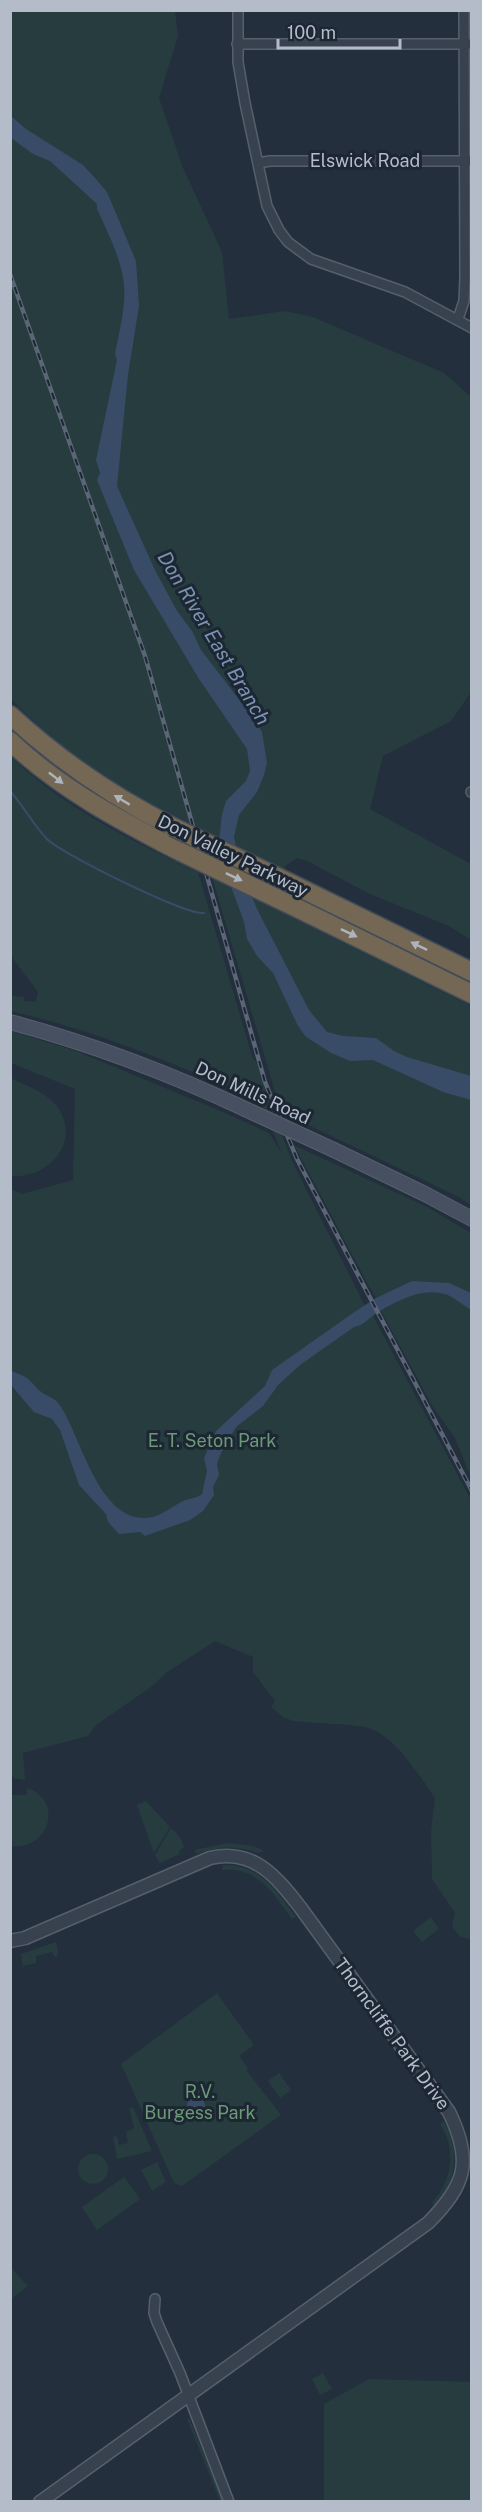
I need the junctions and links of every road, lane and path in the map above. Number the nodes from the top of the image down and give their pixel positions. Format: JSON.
{"nodes":[{"id":1,"x":238,"y":10,"type":"edge"},
{"id":2,"x":464,"y":10,"type":"edge"},
{"id":3,"x":237,"y":44,"type":"junction"},
{"id":4,"x":468,"y":44,"type":"edge"},
{"id":5,"x":468,"y":161,"type":"edge"},
{"id":6,"x":258,"y":163,"type":"junction"},
{"id":7,"x":468,"y":278,"type":"edge"},
{"id":8,"x":458,"y":319,"type":"junction"},
{"id":9,"x":471,"y":328,"type":"edge"},
{"id":10,"x":10,"y":715,"type":"edge"},
{"id":11,"x":10,"y":741,"type":"edge"},
{"id":12,"x":471,"y":972,"type":"edge"},
{"id":13,"x":471,"y":994,"type":"edge"},
{"id":14,"x":10,"y":1022,"type":"edge"},
{"id":15,"x":471,"y":1219,"type":"edge"},
{"id":16,"x":10,"y":1941,"type":"edge"},
{"id":17,"x":155,"y":2299,"type":"dead end"},
{"id":18,"x":189,"y":2396,"type":"junction"},
{"id":19,"x":40,"y":2502,"type":"edge"},
{"id":20,"x":230,"y":2502,"type":"edge"}],
"edges":[{"from":1,"to":3,"type":"street"},
{"from":2,"to":4,"type":"street"},
{"from":3,"to":4,"type":"street"},
{"from":3,"to":6,"type":"street"},
{"from":4,"to":5,"type":"street"},
{"from":5,"to":6,"type":"street","name":"Elswick Road"},
{"from":5,"to":7,"type":"street"},
{"from":6,"to":8,"type":"street"},
{"from":7,"to":8,"type":"street"},
{"from":8,"to":9,"type":"street"},
{"from":12,"to":10,"type":"highway","name":"Don Valley Parkway","one_way":true,"bridge":true},
{"from":11,"to":13,"type":"highway","name":"Don Valley Parkway","one_way":true,"bridge":true},
{"from":14,"to":15,"type":"main road","name":"Don Mills Road","bridge":true},
{"from":16,"to":18,"type":"street","name":"Thorncliffe Park Drive"},
{"from":17,"to":18,"type":"street"},
{"from":18,"to":19,"type":"street","name":"Thorncliffe Park Drive"},
{"from":18,"to":20,"type":"street"}]}
